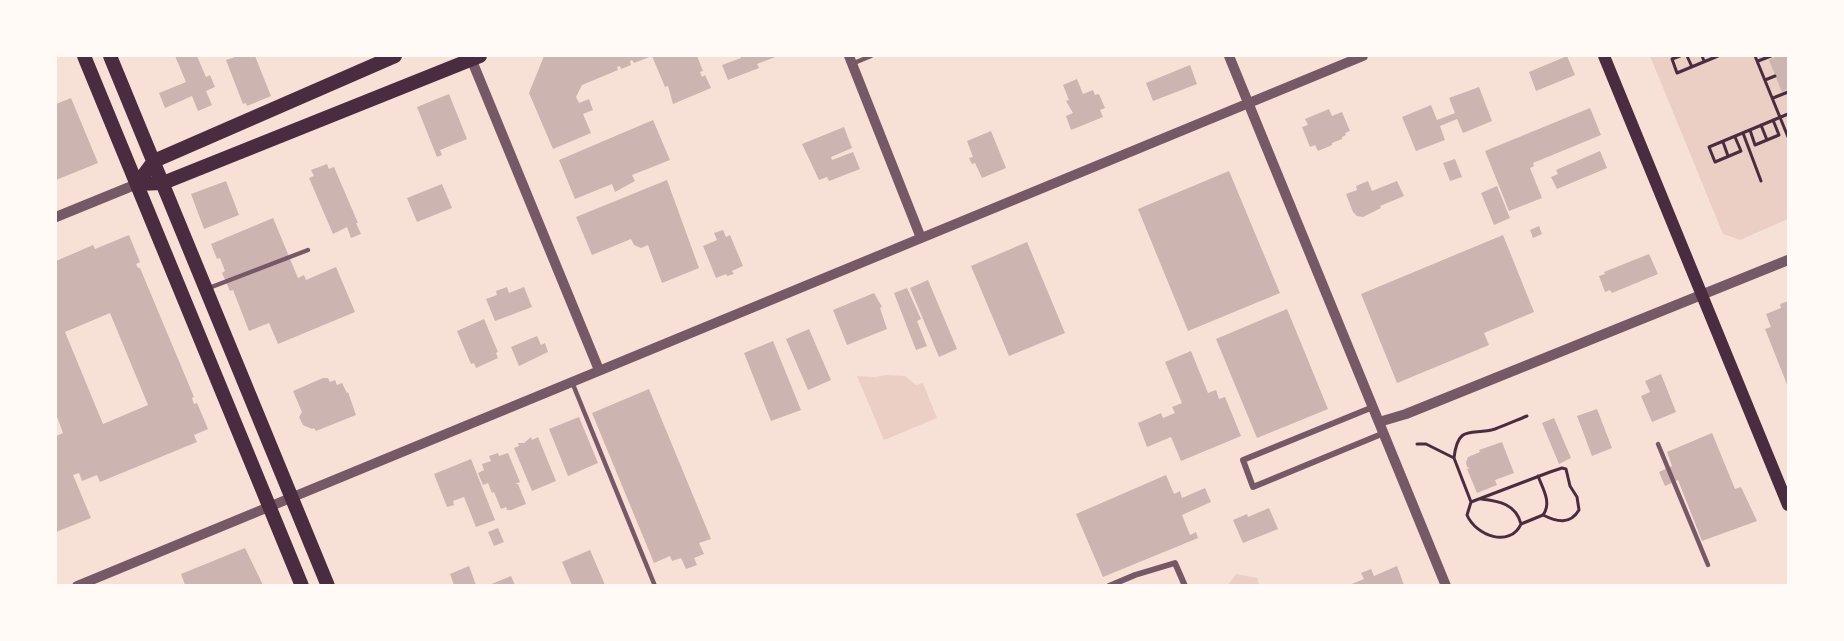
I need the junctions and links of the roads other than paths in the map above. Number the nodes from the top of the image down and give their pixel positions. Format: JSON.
{"nodes":[{"id":1,"x":84,"y":56,"type":"edge"},
{"id":2,"x":110,"y":56,"type":"edge"},
{"id":3,"x":395,"y":56,"type":"edge"},
{"id":4,"x":871,"y":56,"type":"edge"},
{"id":5,"x":1229,"y":56,"type":"edge"},
{"id":6,"x":1363,"y":56,"type":"edge"},
{"id":7,"x":1604,"y":56,"type":"edge"},
{"id":8,"x":474,"y":57,"type":"edge"},
{"id":9,"x":852,"y":59,"type":"edge"},
{"id":10,"x":1248,"y":103,"type":"junction"},
{"id":11,"x":154,"y":161,"type":"junction"},
{"id":12,"x":163,"y":183,"type":"junction"},
{"id":13,"x":137,"y":184,"type":"junction"},
{"id":14,"x":56,"y":217,"type":"edge"},
{"id":15,"x":921,"y":238,"type":"junction"},
{"id":16,"x":308,"y":250,"type":"dead end"},
{"id":17,"x":1788,"y":260,"type":"edge"},
{"id":18,"x":206,"y":290,"type":"junction"},
{"id":19,"x":1703,"y":296,"type":"junction"},
{"id":20,"x":600,"y":370,"type":"junction"},
{"id":21,"x":572,"y":382,"type":"junction"},
{"id":22,"x":1373,"y":407,"type":"junction"},
{"id":23,"x":1382,"y":428,"type":"junction"},
{"id":24,"x":1658,"y":444,"type":"dead end"},
{"id":25,"x":290,"y":497,"type":"junction"},
{"id":26,"x":1788,"y":505,"type":"edge"},
{"id":27,"x":269,"y":506,"type":"junction"},
{"id":28,"x":1708,"y":565,"type":"dead end"},
{"id":29,"x":77,"y":585,"type":"edge"},
{"id":30,"x":302,"y":585,"type":"edge"},
{"id":31,"x":328,"y":585,"type":"edge"},
{"id":32,"x":655,"y":585,"type":"edge"},
{"id":33,"x":1109,"y":585,"type":"edge"},
{"id":34,"x":1185,"y":585,"type":"edge"},
{"id":35,"x":1446,"y":585,"type":"edge"}],
"edges":[{"from":1,"to":13,"type":"main road"},
{"from":2,"to":11,"type":"main road"},
{"from":3,"to":11,"type":"main road"},
{"from":4,"to":9,"type":"lane"},
{"from":5,"to":10,"type":"street"},
{"from":6,"to":10,"type":"street"},
{"from":7,"to":19,"type":"main road"},
{"from":8,"to":12,"type":"main road"},
{"from":8,"to":20,"type":"street"},
{"from":9,"to":15,"type":"street"},
{"from":10,"to":15,"type":"street"},
{"from":10,"to":22,"type":"street"},
{"from":11,"to":12,"type":"main road"},
{"from":11,"to":13,"type":"main road"},
{"from":12,"to":13,"type":"main road"},
{"from":12,"to":18,"type":"main road"},
{"from":13,"to":14,"type":"street"},
{"from":13,"to":27,"type":"main road"},
{"from":15,"to":20,"type":"street"},
{"from":16,"to":18,"type":"lane"},
{"from":17,"to":19,"type":"street"},
{"from":18,"to":25,"type":"main road"},
{"from":19,"to":23,"type":"street"},
{"from":19,"to":26,"type":"main road"},
{"from":20,"to":21,"type":"street"},
{"from":21,"to":25,"type":"street"},
{"from":21,"to":32,"type":"lane"},
{"from":22,"to":23,"type":"street"},
{"from":22,"to":23,"type":"street"},
{"from":23,"to":35,"type":"street"},
{"from":24,"to":28,"type":"lane"},
{"from":25,"to":27,"type":"street"},
{"from":25,"to":31,"type":"main road"},
{"from":27,"to":29,"type":"street"},
{"from":27,"to":30,"type":"main road"},
{"from":33,"to":34,"type":"street"}]}
